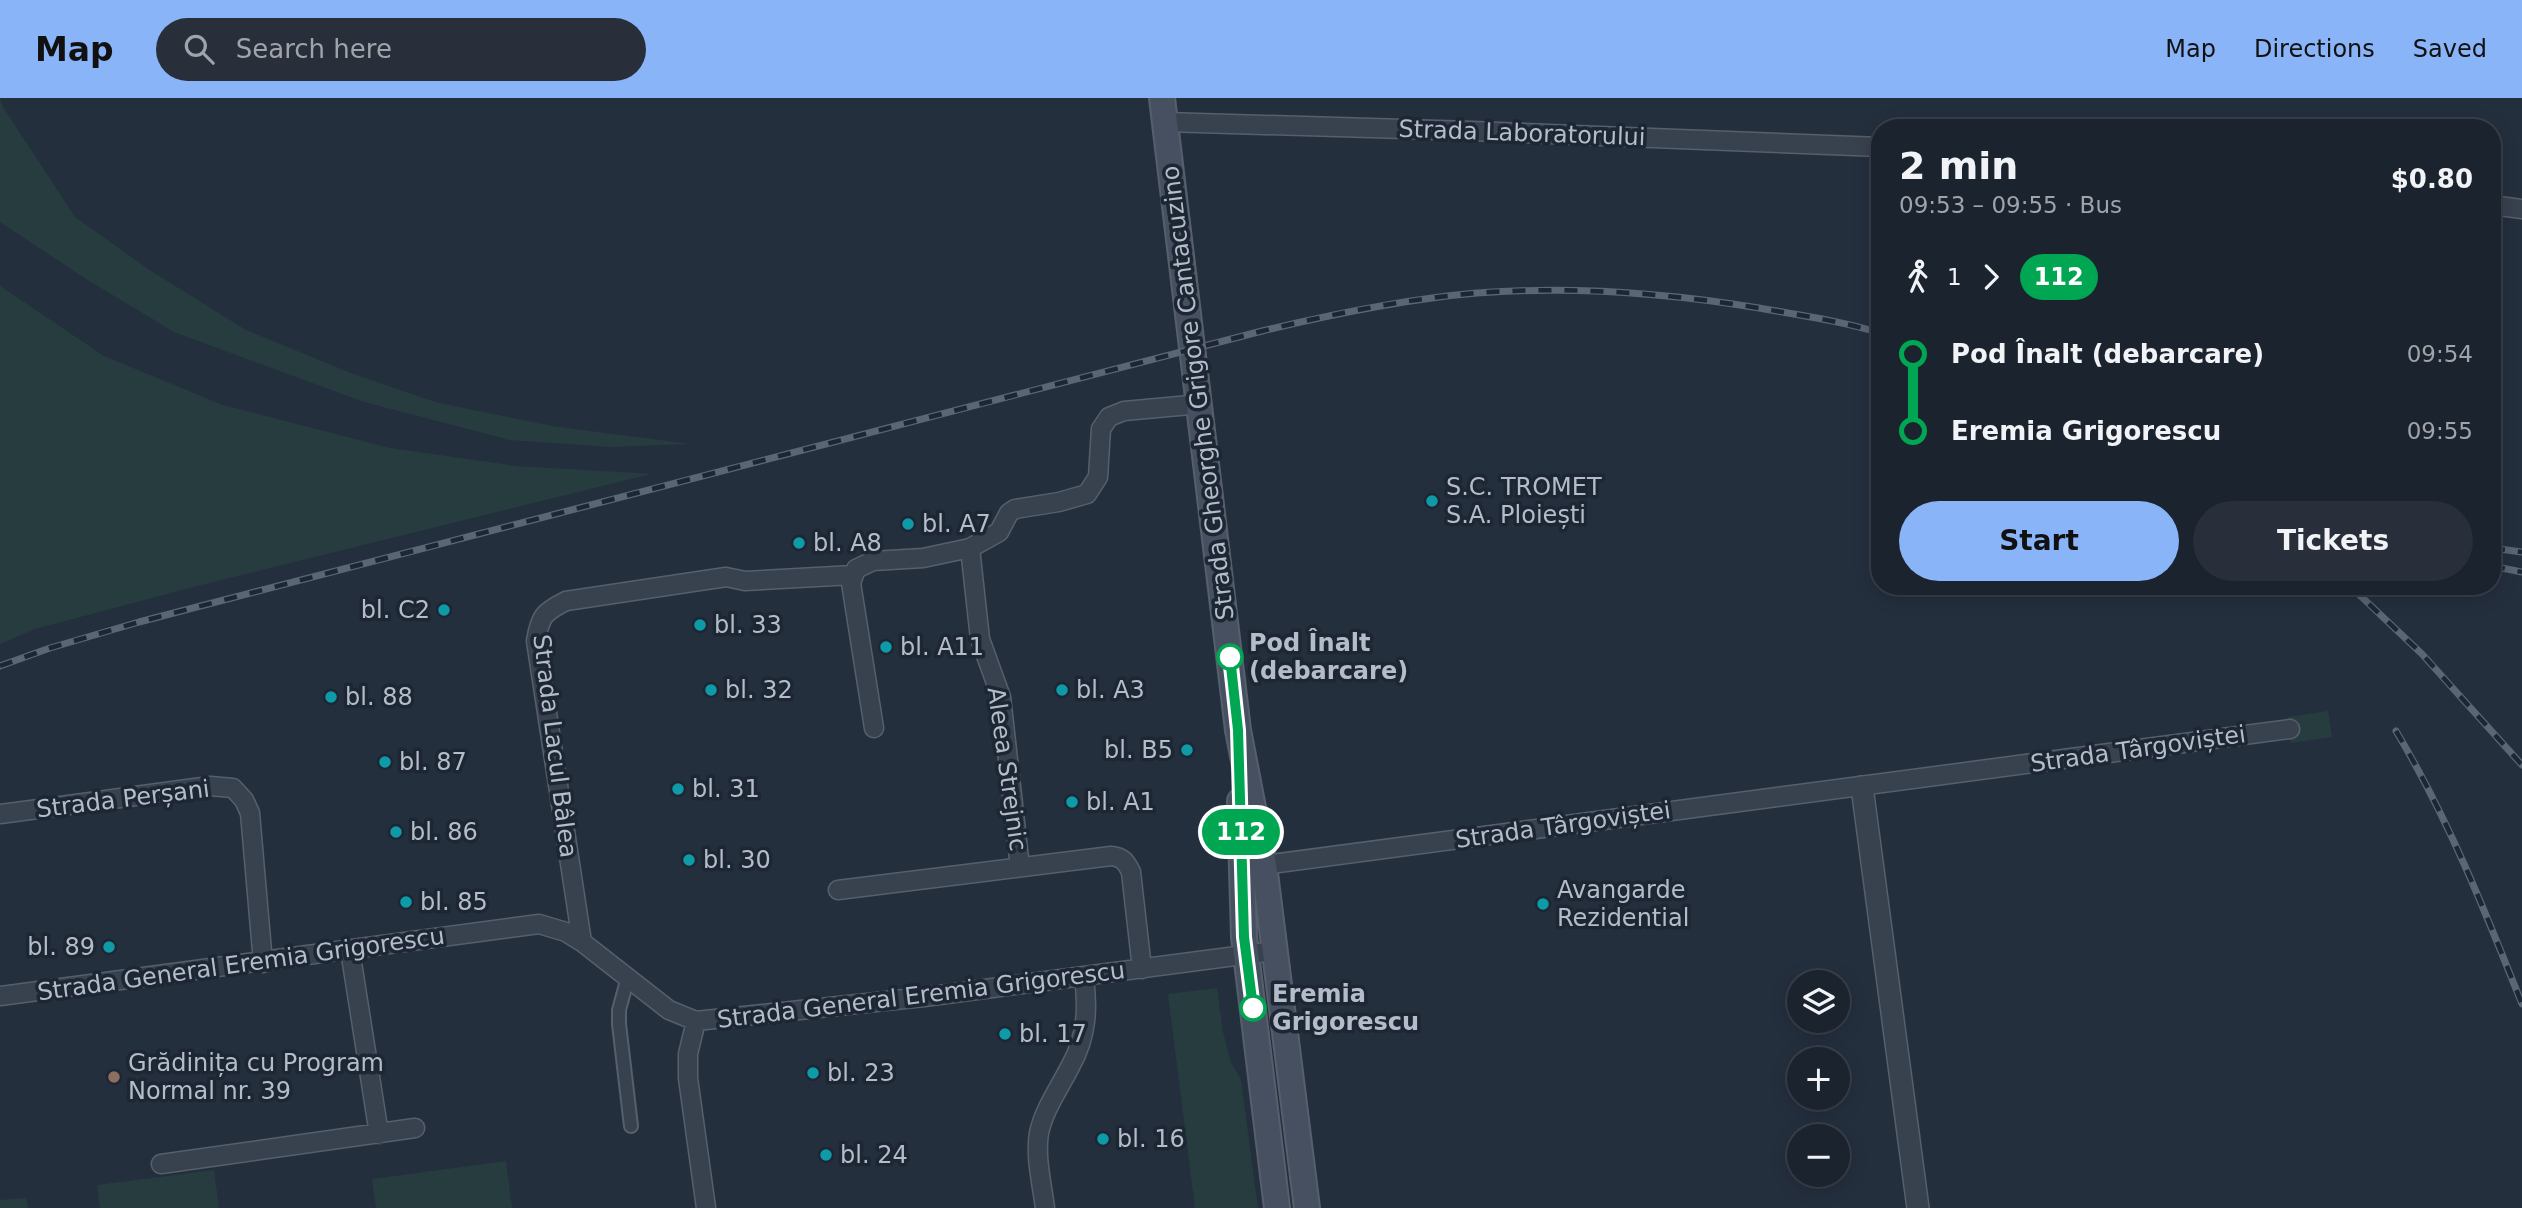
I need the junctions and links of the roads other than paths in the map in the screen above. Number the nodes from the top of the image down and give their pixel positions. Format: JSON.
{"nodes":[{"id":1,"x":1164,"y":110,"type":"edge"},
{"id":2,"x":1871,"y":147,"type":"edge"},
{"id":3,"x":2501,"y":206,"type":"edge"},
{"id":4,"x":2522,"y":209,"type":"edge"},
{"id":5,"x":1200,"y":404,"type":"junction"},
{"id":6,"x":970,"y":548,"type":"junction"},
{"id":7,"x":853,"y":575,"type":"junction"},
{"id":8,"x":874,"y":728,"type":"dead end"},
{"id":9,"x":2290,"y":729,"type":"dead end"},
{"id":10,"x":1862,"y":787,"type":"junction"},
{"id":11,"x":0,"y":814,"type":"edge"},
{"id":12,"x":1253,"y":866,"type":"junction"},
{"id":13,"x":1020,"y":867,"type":"junction"},
{"id":14,"x":838,"y":890,"type":"dead end"},
{"id":15,"x":582,"y":942,"type":"junction"},
{"id":16,"x":350,"y":950,"type":"junction"},
{"id":17,"x":1274,"y":951,"type":"junction"},
{"id":18,"x":1246,"y":955,"type":"junction"},
{"id":19,"x":263,"y":963,"type":"junction"},
{"id":20,"x":1142,"y":969,"type":"junction"},
{"id":21,"x":1084,"y":977,"type":"junction"},
{"id":22,"x":628,"y":978,"type":"junction"},
{"id":23,"x":0,"y":996,"type":"edge"},
{"id":24,"x":696,"y":1021,"type":"junction"},
{"id":25,"x":631,"y":1126,"type":"dead end"},
{"id":26,"x":415,"y":1128,"type":"dead end"},
{"id":27,"x":379,"y":1134,"type":"junction"},
{"id":28,"x":161,"y":1164,"type":"dead end"},
{"id":29,"x":706,"y":1208,"type":"edge"},
{"id":30,"x":1045,"y":1208,"type":"edge"},
{"id":31,"x":1277,"y":1208,"type":"edge"},
{"id":32,"x":1307,"y":1208,"type":"edge"},
{"id":33,"x":1918,"y":1208,"type":"edge"}],
"edges":[{"from":1,"to":2,"type":"street","name":"Strada Laboratorului"},
{"from":1,"to":5,"type":"main road","name":"Strada Gheorghe Grigore Cantacuzino"},
{"from":3,"to":4,"type":"street"},
{"from":5,"to":6,"type":"street"},
{"from":5,"to":12,"type":"main road","name":"Strada Gheorghe Grigore Cantacuzino"},
{"from":6,"to":7,"type":"street"},
{"from":6,"to":13,"type":"street","name":"Aleea Strejnic"},
{"from":7,"to":8,"type":"street"},
{"from":7,"to":15,"type":"street","name":"Strada Lacul Bâlea"},
{"from":9,"to":10,"type":"street","name":"Strada Târgoviștei"},
{"from":10,"to":12,"type":"street","name":"Strada Târgoviștei"},
{"from":10,"to":33,"type":"street"},
{"from":11,"to":19,"type":"street","name":"Strada Perșani"},
{"from":12,"to":17,"type":"main road","name":"Strada Gheorghe Grigore Cantacuzino"},
{"from":12,"to":18,"type":"main road","name":"Strada Gheorghe Grigore Cantacuzino"},
{"from":13,"to":14,"type":"street","name":"Aleea Strejnic"},
{"from":13,"to":20,"type":"street","name":"Aleea Strejnic"},
{"from":15,"to":16,"type":"street","name":"Strada General Eremia Grigorescu"},
{"from":15,"to":22,"type":"street","name":"Strada General Eremia Grigorescu"},
{"from":16,"to":19,"type":"street","name":"Strada General Eremia Grigorescu"},
{"from":16,"to":27,"type":"street"},
{"from":17,"to":18,"type":"street","name":"Strada General Eremia Grigorescu"},
{"from":17,"to":32,"type":"main road","name":"Strada Gheorghe Grigore Cantacuzino"},
{"from":18,"to":20,"type":"street","name":"Strada General Eremia Grigorescu"},
{"from":18,"to":31,"type":"main road","name":"Strada Gheorghe Grigore Cantacuzino"},
{"from":19,"to":23,"type":"street","name":"Strada General Eremia Grigorescu"},
{"from":20,"to":21,"type":"street","name":"Strada General Eremia Grigorescu"},
{"from":21,"to":24,"type":"street","name":"Strada General Eremia Grigorescu"},
{"from":21,"to":30,"type":"street"},
{"from":22,"to":24,"type":"street","name":"Strada General Eremia Grigorescu"},
{"from":22,"to":25,"type":"street"},
{"from":24,"to":29,"type":"street"},
{"from":26,"to":27,"type":"street"},
{"from":27,"to":28,"type":"street"}]}
